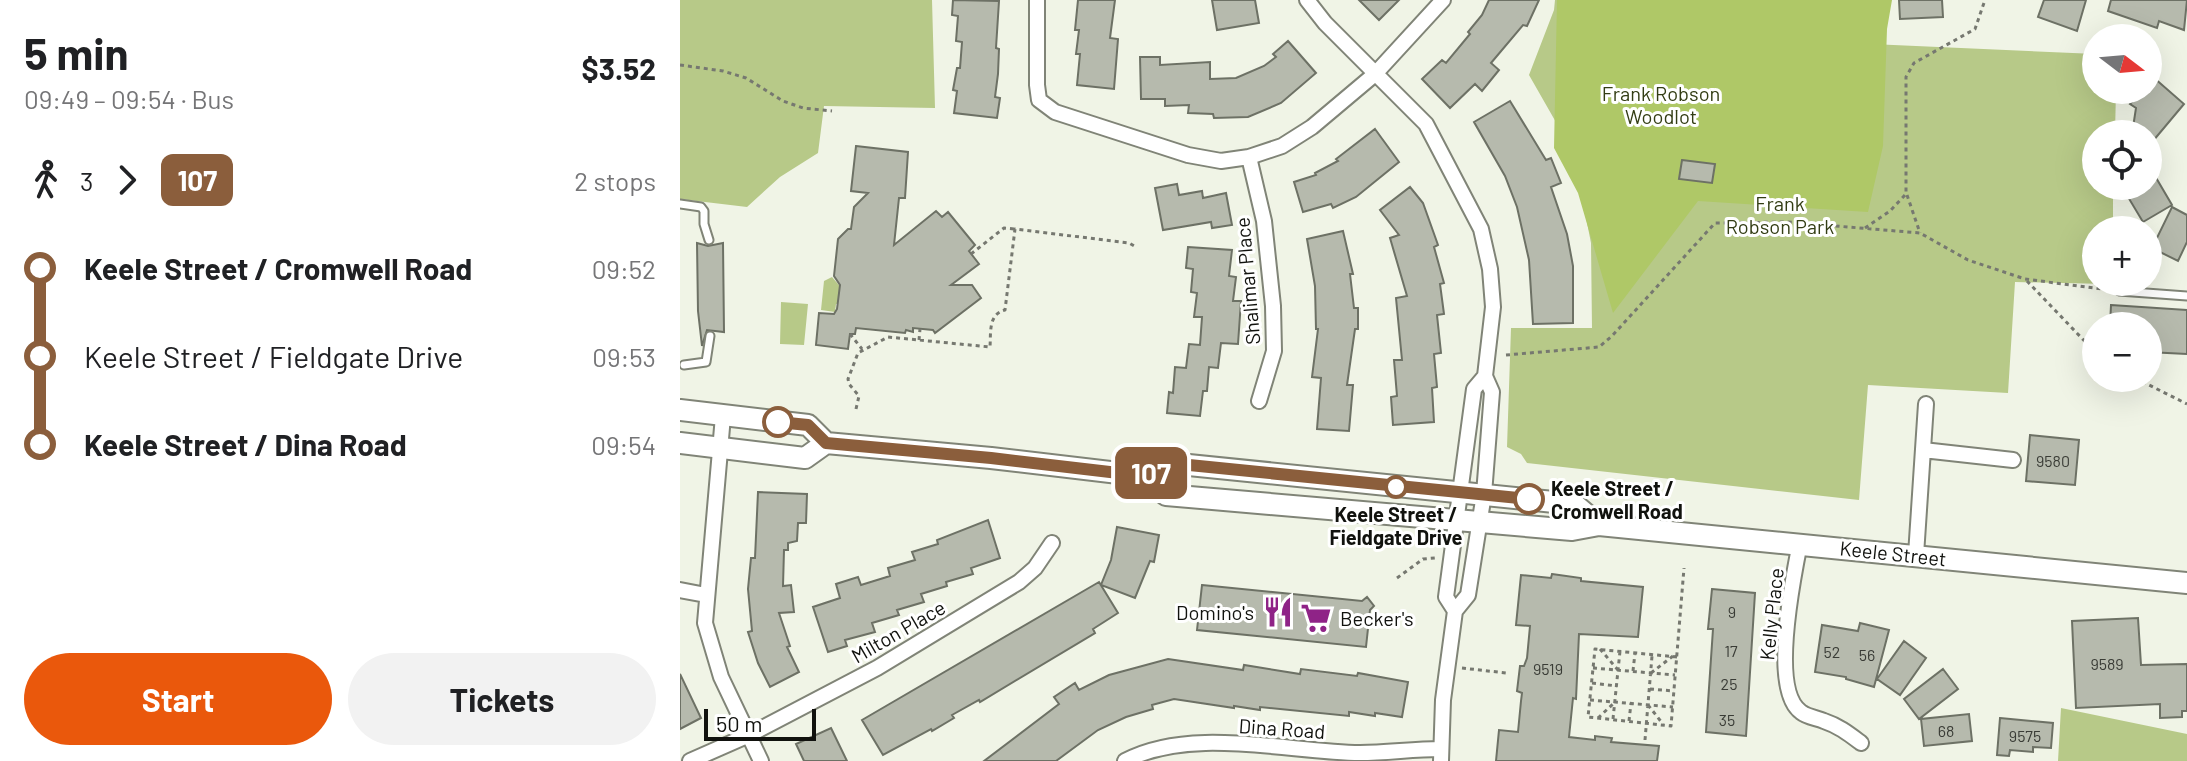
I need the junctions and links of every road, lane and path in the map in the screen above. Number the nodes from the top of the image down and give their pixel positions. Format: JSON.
{"nodes":[{"id":1,"x":1037,"y":0,"type":"edge"},
{"id":2,"x":1307,"y":0,"type":"edge"},
{"id":3,"x":1443,"y":0,"type":"edge"},
{"id":4,"x":1985,"y":0,"type":"edge"},
{"id":5,"x":680,"y":65,"type":"edge"},
{"id":6,"x":1375,"y":74,"type":"junction"},
{"id":7,"x":832,"y":111,"type":"dead end"},
{"id":8,"x":1249,"y":157,"type":"junction"},
{"id":9,"x":1906,"y":194,"type":"junction"},
{"id":10,"x":680,"y":204,"type":"edge"},
{"id":11,"x":1865,"y":228,"type":"junction"},
{"id":12,"x":1015,"y":229,"type":"junction"},
{"id":13,"x":1920,"y":233,"type":"junction"},
{"id":14,"x":709,"y":240,"type":"dead end"},
{"id":15,"x":1136,"y":247,"type":"dead end"},
{"id":16,"x":971,"y":254,"type":"dead end"},
{"id":17,"x":2025,"y":279,"type":"junction"},
{"id":18,"x":2082,"y":286,"type":"edge"},
{"id":19,"x":2162,"y":294,"type":"edge"},
{"id":20,"x":2187,"y":296,"type":"edge"},
{"id":21,"x":920,"y":329,"type":"dead end"},
{"id":22,"x":850,"y":334,"type":"dead end"},
{"id":23,"x":710,"y":336,"type":"dead end"},
{"id":24,"x":2082,"y":338,"type":"edge"},
{"id":25,"x":919,"y":340,"type":"junction"},
{"id":26,"x":862,"y":349,"type":"junction"},
{"id":27,"x":1506,"y":355,"type":"dead end"},
{"id":28,"x":684,"y":365,"type":"dead end"},
{"id":29,"x":1485,"y":376,"type":"junction"},
{"id":30,"x":2162,"y":392,"type":"edge"},
{"id":31,"x":1259,"y":401,"type":"dead end"},
{"id":32,"x":1926,"y":404,"type":"dead end"},
{"id":33,"x":2187,"y":404,"type":"edge"},
{"id":34,"x":856,"y":409,"type":"dead end"},
{"id":35,"x":680,"y":410,"type":"edge"},
{"id":36,"x":723,"y":416,"type":"junction"},
{"id":37,"x":680,"y":443,"type":"edge"},
{"id":38,"x":826,"y":443,"type":"junction"},
{"id":39,"x":719,"y":448,"type":"junction"},
{"id":40,"x":1923,"y":450,"type":"junction"},
{"id":41,"x":2013,"y":460,"type":"dead end"},
{"id":42,"x":1144,"y":476,"type":"junction"},
{"id":43,"x":1459,"y":491,"type":"junction"},
{"id":44,"x":1484,"y":494,"type":"junction"},
{"id":45,"x":1455,"y":519,"type":"junction"},
{"id":46,"x":1480,"y":522,"type":"junction"},
{"id":47,"x":1599,"y":525,"type":"junction"},
{"id":48,"x":1052,"y":543,"type":"dead end"},
{"id":49,"x":1800,"y":543,"type":"junction"},
{"id":50,"x":1916,"y":555,"type":"junction"},
{"id":51,"x":1435,"y":558,"type":"dead end"},
{"id":52,"x":1684,"y":568,"type":"dead end"},
{"id":53,"x":1397,"y":578,"type":"dead end"},
{"id":54,"x":2187,"y":583,"type":"edge"},
{"id":55,"x":680,"y":590,"type":"edge"},
{"id":56,"x":706,"y":595,"type":"junction"},
{"id":57,"x":1455,"y":611,"type":"junction"},
{"id":58,"x":1600,"y":649,"type":"junction"},
{"id":59,"x":1620,"y":651,"type":"junction"},
{"id":60,"x":1635,"y":653,"type":"junction"},
{"id":61,"x":1652,"y":654,"type":"junction"},
{"id":62,"x":1675,"y":656,"type":"junction"},
{"id":63,"x":1447,"y":667,"type":"junction"},
{"id":64,"x":1593,"y":668,"type":"junction"},
{"id":65,"x":1618,"y":670,"type":"junction"},
{"id":66,"x":1633,"y":671,"type":"junction"},
{"id":67,"x":1506,"y":673,"type":"dead end"},
{"id":68,"x":1651,"y":673,"type":"junction"},
{"id":69,"x":1675,"y":675,"type":"junction"},
{"id":70,"x":1592,"y":683,"type":"junction"},
{"id":71,"x":1617,"y":686,"type":"junction"},
{"id":72,"x":1649,"y":689,"type":"junction"},
{"id":73,"x":1674,"y":691,"type":"junction"},
{"id":74,"x":1590,"y":700,"type":"junction"},
{"id":75,"x":1615,"y":702,"type":"junction"},
{"id":76,"x":1631,"y":703,"type":"junction"},
{"id":77,"x":1648,"y":705,"type":"junction"},
{"id":78,"x":1673,"y":707,"type":"junction"},
{"id":79,"x":1598,"y":718,"type":"junction"},
{"id":80,"x":1613,"y":720,"type":"junction"},
{"id":81,"x":1629,"y":721,"type":"junction"},
{"id":82,"x":1647,"y":723,"type":"junction"},
{"id":83,"x":1665,"y":725,"type":"junction"},
{"id":84,"x":749,"y":735,"type":"junction"},
{"id":85,"x":1645,"y":740,"type":"dead end"},
{"id":86,"x":1861,"y":743,"type":"dead end"},
{"id":87,"x":1441,"y":755,"type":"edge"},
{"id":88,"x":690,"y":761,"type":"edge"},
{"id":89,"x":761,"y":761,"type":"edge"},
{"id":90,"x":1125,"y":761,"type":"edge"}],
"edges":[{"from":1,"to":8,"type":"street"},
{"from":2,"to":6,"type":"street"},
{"from":3,"to":6,"type":"street"},
{"from":4,"to":9,"type":"path"},
{"from":5,"to":7,"type":"path"},
{"from":6,"to":8,"type":"street"},
{"from":6,"to":29,"type":"street"},
{"from":8,"to":31,"type":"street","name":"Shalimar Place"},
{"from":9,"to":11,"type":"path"},
{"from":9,"to":13,"type":"path"},
{"from":10,"to":14,"type":"lane"},
{"from":11,"to":13,"type":"path"},
{"from":11,"to":27,"type":"path"},
{"from":12,"to":15,"type":"path"},
{"from":12,"to":16,"type":"path"},
{"from":12,"to":25,"type":"path"},
{"from":13,"to":17,"type":"path"},
{"from":17,"to":18,"type":"path"},
{"from":17,"to":24,"type":"path"},
{"from":19,"to":20,"type":"lane"},
{"from":21,"to":25,"type":"path"},
{"from":22,"to":26,"type":"path"},
{"from":23,"to":28,"type":"lane"},
{"from":25,"to":26,"type":"path"},
{"from":26,"to":34,"type":"path"},
{"from":29,"to":43,"type":"street"},
{"from":29,"to":44,"type":"street"},
{"from":30,"to":33,"type":"path"},
{"from":32,"to":40,"type":"street"},
{"from":35,"to":36,"type":"main road","name":"Keele Street"},
{"from":36,"to":38,"type":"main road","name":"Keele Street"},
{"from":36,"to":39,"type":"street"},
{"from":37,"to":39,"type":"main road","name":"Keele Street"},
{"from":38,"to":39,"type":"main road","name":"Keele Street"},
{"from":38,"to":42,"type":"main road","name":"Keele Street"},
{"from":39,"to":56,"type":"street"},
{"from":40,"to":41,"type":"street"},
{"from":40,"to":50,"type":"street"},
{"from":42,"to":43,"type":"main road","name":"Keele Street"},
{"from":42,"to":45,"type":"main road","name":"Keele Street"},
{"from":43,"to":44,"type":"main road","name":"Keele Street"},
{"from":43,"to":45,"type":"street"},
{"from":44,"to":46,"type":"street"},
{"from":44,"to":47,"type":"main road","name":"Keele Street"},
{"from":45,"to":46,"type":"main road","name":"Keele Street"},
{"from":45,"to":57,"type":"street"},
{"from":46,"to":47,"type":"main road","name":"Keele Street"},
{"from":46,"to":57,"type":"street"},
{"from":47,"to":49,"type":"main road","name":"Keele Street"},
{"from":48,"to":84,"type":"street","name":"Milton Place"},
{"from":49,"to":50,"type":"main road","name":"Keele Street"},
{"from":49,"to":86,"type":"street","name":"Kelly Place"},
{"from":50,"to":54,"type":"main road","name":"Keele Street"},
{"from":51,"to":53,"type":"path"},
{"from":52,"to":62,"type":"path"},
{"from":55,"to":56,"type":"street"},
{"from":56,"to":84,"type":"street"},
{"from":57,"to":63,"type":"street"},
{"from":58,"to":59,"type":"path"},
{"from":58,"to":64,"type":"path"},
{"from":58,"to":65,"type":"path"},
{"from":59,"to":60,"type":"path"},
{"from":59,"to":65,"type":"path"},
{"from":60,"to":61,"type":"path"},
{"from":60,"to":66,"type":"path"},
{"from":61,"to":62,"type":"path"},
{"from":61,"to":68,"type":"path"},
{"from":62,"to":68,"type":"path"},
{"from":62,"to":69,"type":"path"},
{"from":63,"to":67,"type":"path"},
{"from":63,"to":87,"type":"street"},
{"from":64,"to":65,"type":"path"},
{"from":64,"to":70,"type":"path"},
{"from":65,"to":66,"type":"path"},
{"from":65,"to":71,"type":"path"},
{"from":66,"to":68,"type":"path"},
{"from":68,"to":69,"type":"path"},
{"from":68,"to":72,"type":"path"},
{"from":69,"to":73,"type":"path"},
{"from":70,"to":71,"type":"path"},
{"from":70,"to":74,"type":"path"},
{"from":71,"to":75,"type":"path"},
{"from":72,"to":73,"type":"path"},
{"from":72,"to":77,"type":"path"},
{"from":73,"to":78,"type":"path"},
{"from":74,"to":75,"type":"path"},
{"from":74,"to":79,"type":"path"},
{"from":75,"to":76,"type":"path"},
{"from":75,"to":79,"type":"path"},
{"from":75,"to":80,"type":"path"},
{"from":76,"to":77,"type":"path"},
{"from":76,"to":81,"type":"path"},
{"from":77,"to":78,"type":"path"},
{"from":77,"to":82,"type":"path"},
{"from":77,"to":83,"type":"path"},
{"from":78,"to":83,"type":"path"},
{"from":79,"to":80,"type":"path"},
{"from":80,"to":81,"type":"path"},
{"from":81,"to":82,"type":"path"},
{"from":82,"to":83,"type":"path"},
{"from":82,"to":85,"type":"path"},
{"from":84,"to":88,"type":"street","name":"Milton Place"},
{"from":84,"to":89,"type":"street"},
{"from":87,"to":90,"type":"street","name":"Dina Road"}]}
